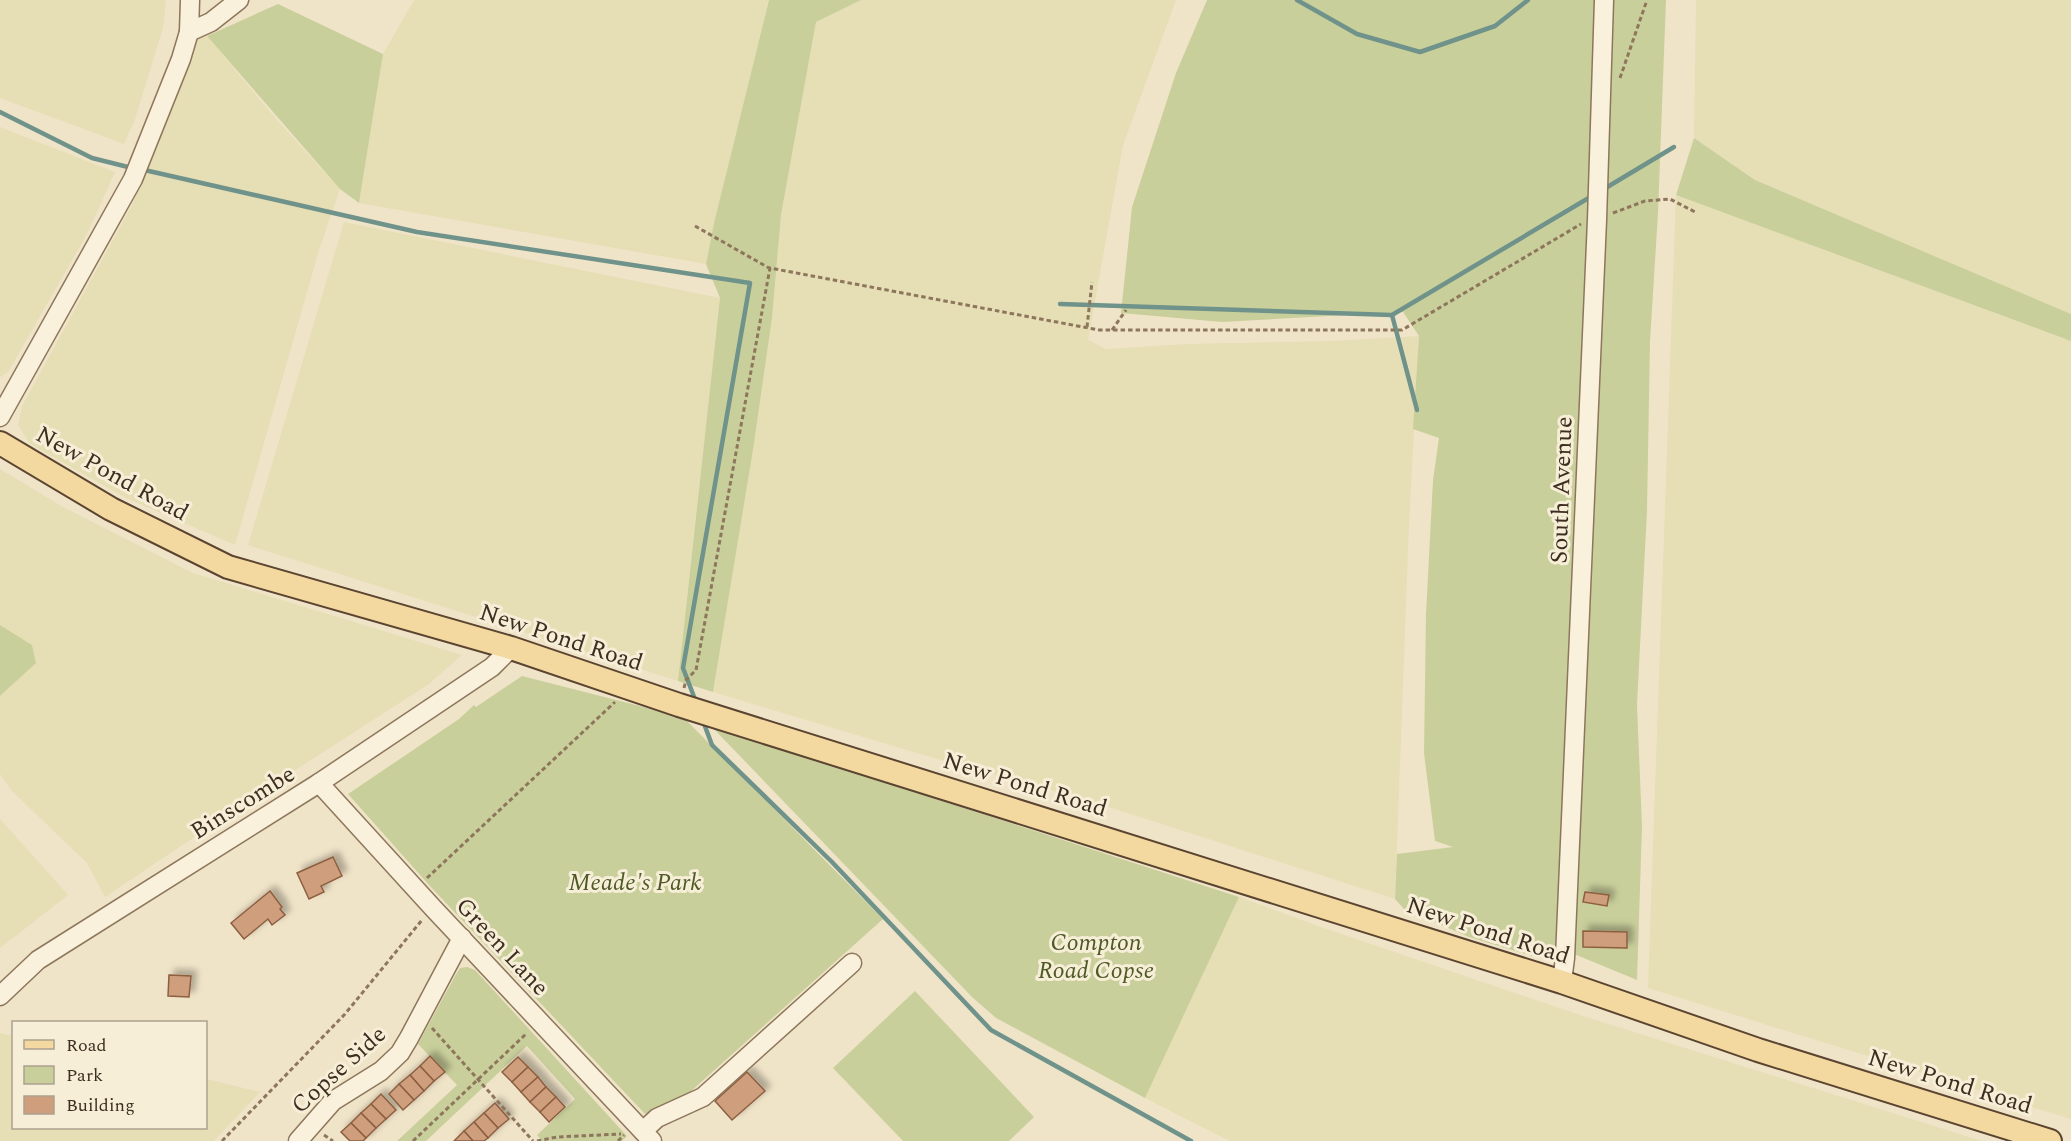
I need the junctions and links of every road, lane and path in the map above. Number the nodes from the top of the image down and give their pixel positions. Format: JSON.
{"nodes":[{"id":1,"x":190,"y":0,"type":"edge"},
{"id":2,"x":238,"y":0,"type":"edge"},
{"id":3,"x":1604,"y":0,"type":"edge"},
{"id":4,"x":1647,"y":0,"type":"edge"},
{"id":5,"x":189,"y":32,"type":"junction"},
{"id":6,"x":1617,"y":84,"type":"dead end"},
{"id":7,"x":1696,"y":213,"type":"dead end"},
{"id":8,"x":1597,"y":217,"type":"junction"},
{"id":9,"x":695,"y":226,"type":"dead end"},
{"id":10,"x":770,"y":268,"type":"junction"},
{"id":11,"x":1092,"y":282,"type":"dead end"},
{"id":12,"x":1126,"y":310,"type":"dead end"},
{"id":13,"x":1086,"y":327,"type":"junction"},
{"id":14,"x":1112,"y":330,"type":"junction"},
{"id":15,"x":0,"y":417,"type":"edge"},
{"id":16,"x":0,"y":443,"type":"edge"},
{"id":17,"x":511,"y":648,"type":"junction"},
{"id":18,"x":686,"y":680,"type":"dead end"},
{"id":19,"x":620,"y":685,"type":"junction"},
{"id":20,"x":320,"y":783,"type":"junction"},
{"id":21,"x":419,"y":892,"type":"junction"},
{"id":22,"x":433,"y":908,"type":"junction"},
{"id":23,"x":462,"y":938,"type":"junction"},
{"id":24,"x":852,"y":963,"type":"dead end"},
{"id":25,"x":1562,"y":982,"type":"junction"},
{"id":26,"x":0,"y":996,"type":"edge"},
{"id":27,"x":421,"y":1016,"type":"junction"},
{"id":28,"x":539,"y":1021,"type":"junction"},
{"id":29,"x":477,"y":1080,"type":"junction"},
{"id":30,"x":641,"y":1135,"type":"edge"},
{"id":31,"x":222,"y":1141,"type":"edge"},
{"id":32,"x":298,"y":1141,"type":"edge"},
{"id":33,"x":413,"y":1141,"type":"edge"},
{"id":34,"x":535,"y":1141,"type":"edge"},
{"id":35,"x":2050,"y":1141,"type":"edge"}],
"edges":[{"from":1,"to":5,"type":"street"},
{"from":2,"to":5,"type":"street"},
{"from":3,"to":8,"type":"street","name":"South Avenue"},
{"from":4,"to":6,"type":"path"},
{"from":5,"to":15,"type":"street"},
{"from":7,"to":8,"type":"path"},
{"from":8,"to":14,"type":"path"},
{"from":8,"to":25,"type":"street","name":"South Avenue"},
{"from":9,"to":10,"type":"path"},
{"from":10,"to":13,"type":"path"},
{"from":10,"to":18,"type":"path"},
{"from":11,"to":13,"type":"path"},
{"from":12,"to":14,"type":"path"},
{"from":13,"to":14,"type":"path"},
{"from":16,"to":17,"type":"main road","name":"New Pond Road"},
{"from":17,"to":19,"type":"main road","name":"New Pond Road"},
{"from":17,"to":20,"type":"street","name":"Binscombe"},
{"from":19,"to":21,"type":"path"},
{"from":19,"to":25,"type":"main road","name":"New Pond Road"},
{"from":20,"to":21,"type":"street","name":"Green Lane"},
{"from":20,"to":26,"type":"street","name":"Binscombe"},
{"from":21,"to":22,"type":"street","name":"Green Lane"},
{"from":22,"to":23,"type":"street","name":"Green Lane"},
{"from":22,"to":31,"type":"path"},
{"from":23,"to":27,"type":"street","name":"Copse Side"},
{"from":23,"to":28,"type":"street","name":"Green Lane"},
{"from":24,"to":30,"type":"street"},
{"from":25,"to":35,"type":"main road","name":"New Pond Road"},
{"from":27,"to":29,"type":"path"},
{"from":27,"to":32,"type":"street","name":"Copse Side"},
{"from":28,"to":29,"type":"path"},
{"from":28,"to":30,"type":"street","name":"Green Lane"},
{"from":29,"to":33,"type":"path"},
{"from":29,"to":34,"type":"path"},
{"from":30,"to":34,"type":"path"}]}
